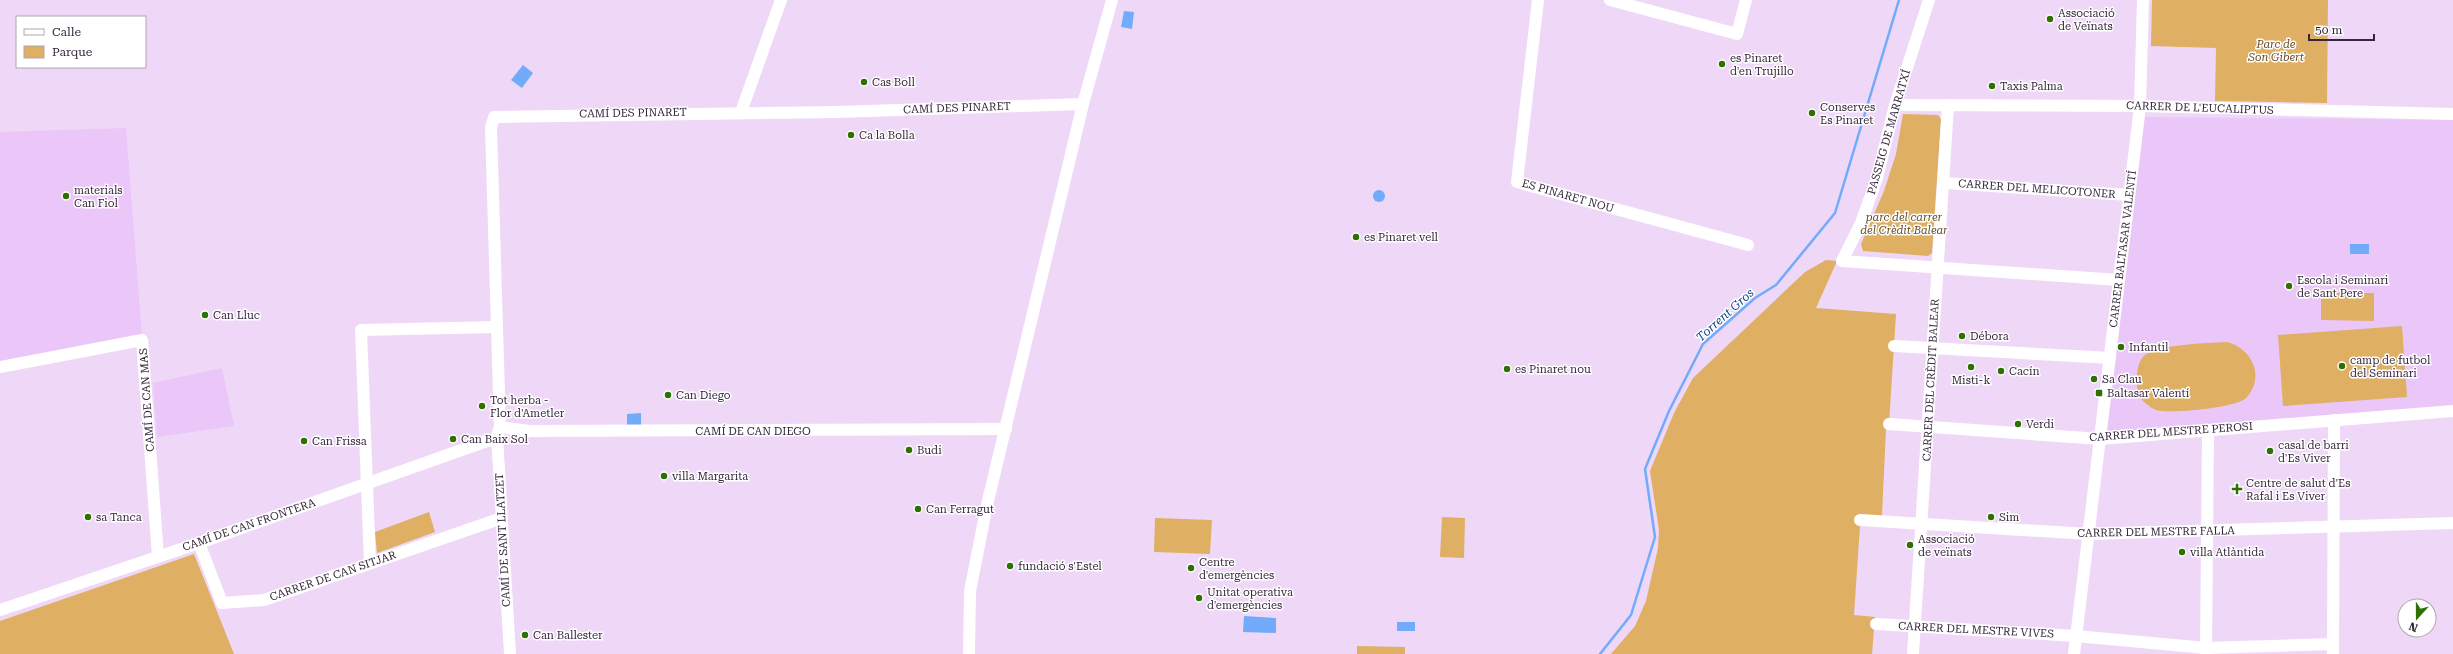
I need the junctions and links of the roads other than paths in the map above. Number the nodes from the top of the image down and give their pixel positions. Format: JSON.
{"nodes":[{"id":1,"x":781,"y":0,"type":"edge"},
{"id":2,"x":1112,"y":0,"type":"edge"},
{"id":3,"x":1538,"y":0,"type":"edge"},
{"id":4,"x":1610,"y":0,"type":"edge"},
{"id":5,"x":1746,"y":0,"type":"edge"},
{"id":6,"x":1929,"y":0,"type":"edge"},
{"id":7,"x":2143,"y":0,"type":"edge"},
{"id":8,"x":1083,"y":104,"type":"junction"},
{"id":9,"x":1895,"y":105,"type":"junction"},
{"id":10,"x":1948,"y":105,"type":"junction"},
{"id":11,"x":2140,"y":106,"type":"junction"},
{"id":12,"x":741,"y":112,"type":"junction"},
{"id":13,"x":2453,"y":114,"type":"edge"},
{"id":14,"x":1944,"y":183,"type":"junction"},
{"id":15,"x":2129,"y":195,"type":"junction"},
{"id":16,"x":1748,"y":245,"type":"dead end"},
{"id":17,"x":1938,"y":267,"type":"junction"},
{"id":18,"x":2119,"y":280,"type":"junction"},
{"id":19,"x":497,"y":327,"type":"junction"},
{"id":20,"x":1894,"y":346,"type":"dead end"},
{"id":21,"x":1932,"y":348,"type":"junction"},
{"id":22,"x":2110,"y":358,"type":"junction"},
{"id":23,"x":0,"y":367,"type":"edge"},
{"id":24,"x":2453,"y":411,"type":"edge"},
{"id":25,"x":2334,"y":420,"type":"junction"},
{"id":26,"x":1890,"y":424,"type":"dead end"},
{"id":27,"x":1928,"y":426,"type":"junction"},
{"id":28,"x":500,"y":427,"type":"junction"},
{"id":29,"x":1006,"y":428,"type":"junction"},
{"id":30,"x":2208,"y":432,"type":"junction"},
{"id":31,"x":2100,"y":439,"type":"junction"},
{"id":32,"x":497,"y":440,"type":"junction"},
{"id":33,"x":367,"y":484,"type":"junction"},
{"id":34,"x":502,"y":518,"type":"junction"},
{"id":35,"x":1860,"y":520,"type":"dead end"},
{"id":36,"x":2453,"y":523,"type":"edge"},
{"id":37,"x":1923,"y":526,"type":"junction"},
{"id":38,"x":2334,"y":527,"type":"junction"},
{"id":39,"x":2208,"y":532,"type":"junction"},
{"id":40,"x":2088,"y":534,"type":"junction"},
{"id":41,"x":199,"y":543,"type":"junction"},
{"id":42,"x":158,"y":556,"type":"junction"},
{"id":43,"x":370,"y":563,"type":"junction"},
{"id":44,"x":0,"y":610,"type":"edge"},
{"id":45,"x":1876,"y":624,"type":"dead end"},
{"id":46,"x":1915,"y":626,"type":"junction"},
{"id":47,"x":2076,"y":636,"type":"junction"},
{"id":48,"x":2333,"y":649,"type":"edge"},
{"id":49,"x":2206,"y":651,"type":"edge"},
{"id":50,"x":510,"y":654,"type":"edge"},
{"id":51,"x":969,"y":654,"type":"edge"},
{"id":52,"x":1913,"y":654,"type":"edge"},
{"id":53,"x":2074,"y":654,"type":"edge"}],
"edges":[{"from":1,"to":12,"type":"street"},
{"from":2,"to":8,"type":"street"},
{"from":3,"to":16,"type":"street","name":"ES PINARET NOU"},
{"from":4,"to":5,"type":"street"},
{"from":6,"to":9,"type":"street","name":"PASSEIG DE MARRATXÍ"},
{"from":7,"to":11,"type":"street","name":"CARRER BALTASAR VALENTÍ"},
{"from":8,"to":12,"type":"street","name":"CAMÍ DES PINARET"},
{"from":8,"to":29,"type":"street"},
{"from":9,"to":10,"type":"street","name":"CARRER DE L'EUCALIPTUS"},
{"from":9,"to":17,"type":"street","name":"PASSEIG DE MARRATXÍ"},
{"from":10,"to":11,"type":"street","name":"CARRER DE L'EUCALIPTUS"},
{"from":10,"to":14,"type":"street","name":"CARRER DEL CRÈDIT BALEAR"},
{"from":11,"to":13,"type":"street","name":"CARRER DE L'EUCALIPTUS"},
{"from":11,"to":15,"type":"street","name":"CARRER BALTASAR VALENTÍ"},
{"from":12,"to":19,"type":"street","name":"CAMÍ DES PINARET"},
{"from":14,"to":15,"type":"street","name":"CARRER DEL MELICOTONER"},
{"from":14,"to":17,"type":"street","name":"CARRER DEL CRÈDIT BALEAR"},
{"from":15,"to":18,"type":"street","name":"CARRER BALTASAR VALENTÍ"},
{"from":17,"to":18,"type":"street"},
{"from":17,"to":21,"type":"street","name":"CARRER DEL CRÈDIT BALEAR"},
{"from":18,"to":22,"type":"street","name":"CARRER BALTASAR VALENTÍ"},
{"from":19,"to":28,"type":"street","name":"CAMÍ DES PINARET"},
{"from":19,"to":33,"type":"street"},
{"from":20,"to":21,"type":"street"},
{"from":21,"to":22,"type":"street"},
{"from":21,"to":27,"type":"street","name":"CARRER DEL CRÈDIT BALEAR"},
{"from":22,"to":31,"type":"street","name":"CARRER BALTASAR VALENTÍ"},
{"from":23,"to":42,"type":"street","name":"CAMÍ DE CAN MAS"},
{"from":24,"to":25,"type":"street","name":"CARRER DEL MESTRE PEROSI"},
{"from":25,"to":30,"type":"street","name":"CARRER DEL MESTRE PEROSI"},
{"from":25,"to":38,"type":"street"},
{"from":26,"to":27,"type":"street","name":"CARRER DEL MESTRE PEROSI"},
{"from":27,"to":31,"type":"street","name":"CARRER DEL MESTRE PEROSI"},
{"from":27,"to":37,"type":"street","name":"CARRER DEL CRÈDIT BALEAR"},
{"from":28,"to":29,"type":"street","name":"CAMÍ DE CAN DIEGO"},
{"from":28,"to":32,"type":"street","name":"CAMÍ DE SANT LLATZET"},
{"from":29,"to":51,"type":"street"},
{"from":30,"to":31,"type":"street","name":"CARRER DEL MESTRE PEROSI"},
{"from":30,"to":39,"type":"street"},
{"from":31,"to":40,"type":"street","name":"CARRER BALTASAR VALENTÍ"},
{"from":32,"to":33,"type":"street","name":"CAMÍ DE CAN FRONTERA"},
{"from":32,"to":34,"type":"street","name":"CAMÍ DE SANT LLATZET"},
{"from":33,"to":41,"type":"street","name":"CAMÍ DE CAN FRONTERA"},
{"from":33,"to":43,"type":"street"},
{"from":34,"to":43,"type":"street","name":"CARRER DE CAN SITJAR"},
{"from":34,"to":50,"type":"street","name":"CAMÍ DE SANT LLATZET"},
{"from":35,"to":37,"type":"street","name":"CARRER DEL MESTRE FALLA"},
{"from":36,"to":38,"type":"street","name":"CARRER DEL MESTRE FALLA"},
{"from":37,"to":40,"type":"street","name":"CARRER DEL MESTRE FALLA"},
{"from":37,"to":46,"type":"street","name":"CARRER DEL CRÈDIT BALEAR"},
{"from":38,"to":39,"type":"street","name":"CARRER DEL MESTRE FALLA"},
{"from":38,"to":48,"type":"street"},
{"from":39,"to":40,"type":"street","name":"CARRER DEL MESTRE FALLA"},
{"from":39,"to":49,"type":"street"},
{"from":40,"to":47,"type":"street","name":"CARRER BALTASAR VALENTÍ"},
{"from":41,"to":42,"type":"street","name":"CAMÍ DE CAN FRONTERA"},
{"from":41,"to":43,"type":"street","name":"CARRER DE CAN SITJAR"},
{"from":42,"to":44,"type":"street","name":"CAMÍ DE CAN FRONTERA"},
{"from":45,"to":46,"type":"street","name":"CARRER DEL MESTRE VIVES"},
{"from":46,"to":47,"type":"street","name":"CARRER DEL MESTRE VIVES"},
{"from":46,"to":52,"type":"street","name":"CARRER DEL CRÈDIT BALEAR"},
{"from":47,"to":49,"type":"street","name":"CARRER DEL MESTRE VIVES"},
{"from":47,"to":53,"type":"street","name":"CARRER BALTASAR VALENTÍ"},
{"from":48,"to":49,"type":"street","name":"CARRER DEL MESTRE VIVES"}]}
